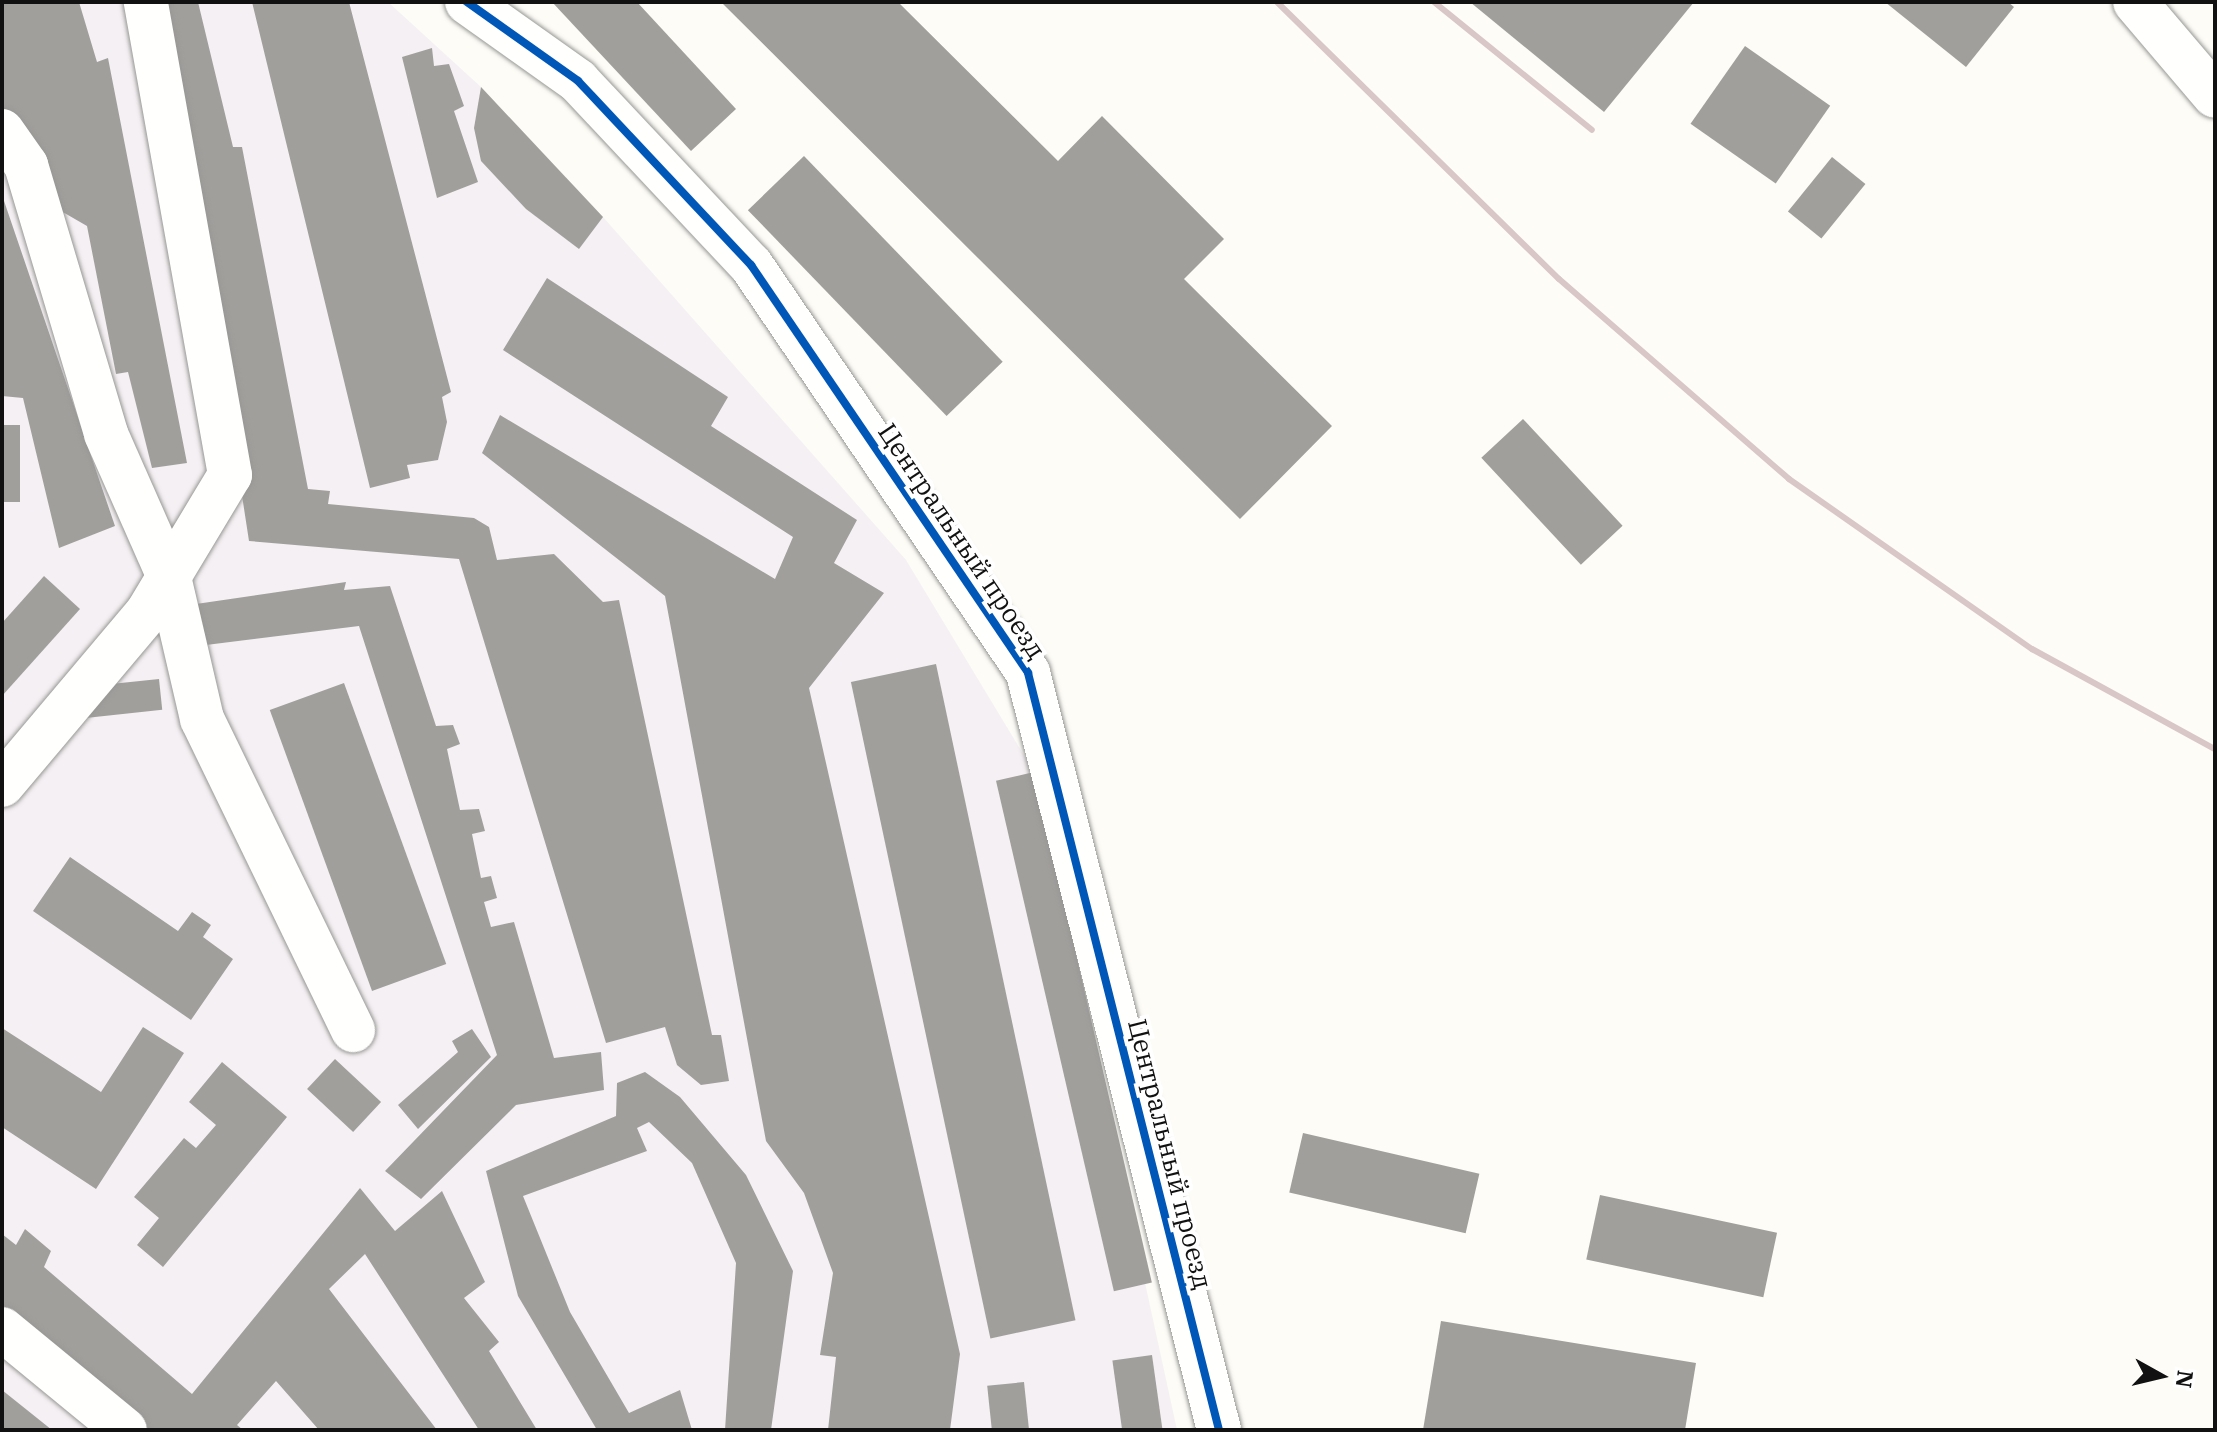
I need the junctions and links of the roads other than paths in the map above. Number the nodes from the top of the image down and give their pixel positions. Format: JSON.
{"nodes":[{"id":1,"x":146,"y":2,"type":"edge"},
{"id":2,"x":467,"y":2,"type":"edge"},
{"id":3,"x":2135,"y":2,"type":"edge"},
{"id":4,"x":2215,"y":96,"type":"edge"},
{"id":5,"x":2,"y":131,"type":"edge"},
{"id":6,"x":169,"y":577,"type":"junction"},
{"id":7,"x":2,"y":785,"type":"edge"},
{"id":8,"x":353,"y":1030,"type":"dead end"},
{"id":9,"x":2,"y":1329,"type":"edge"},
{"id":10,"x":125,"y":1430,"type":"edge"},
{"id":11,"x":1219,"y":1430,"type":"edge"}],
"edges":[{"from":1,"to":6,"type":"street"},
{"from":2,"to":11,"type":"street","name":"Центральный проезд"},
{"from":3,"to":4,"type":"street"},
{"from":5,"to":6,"type":"street"},
{"from":6,"to":7,"type":"street"},
{"from":6,"to":8,"type":"street"},
{"from":9,"to":10,"type":"street"}]}
